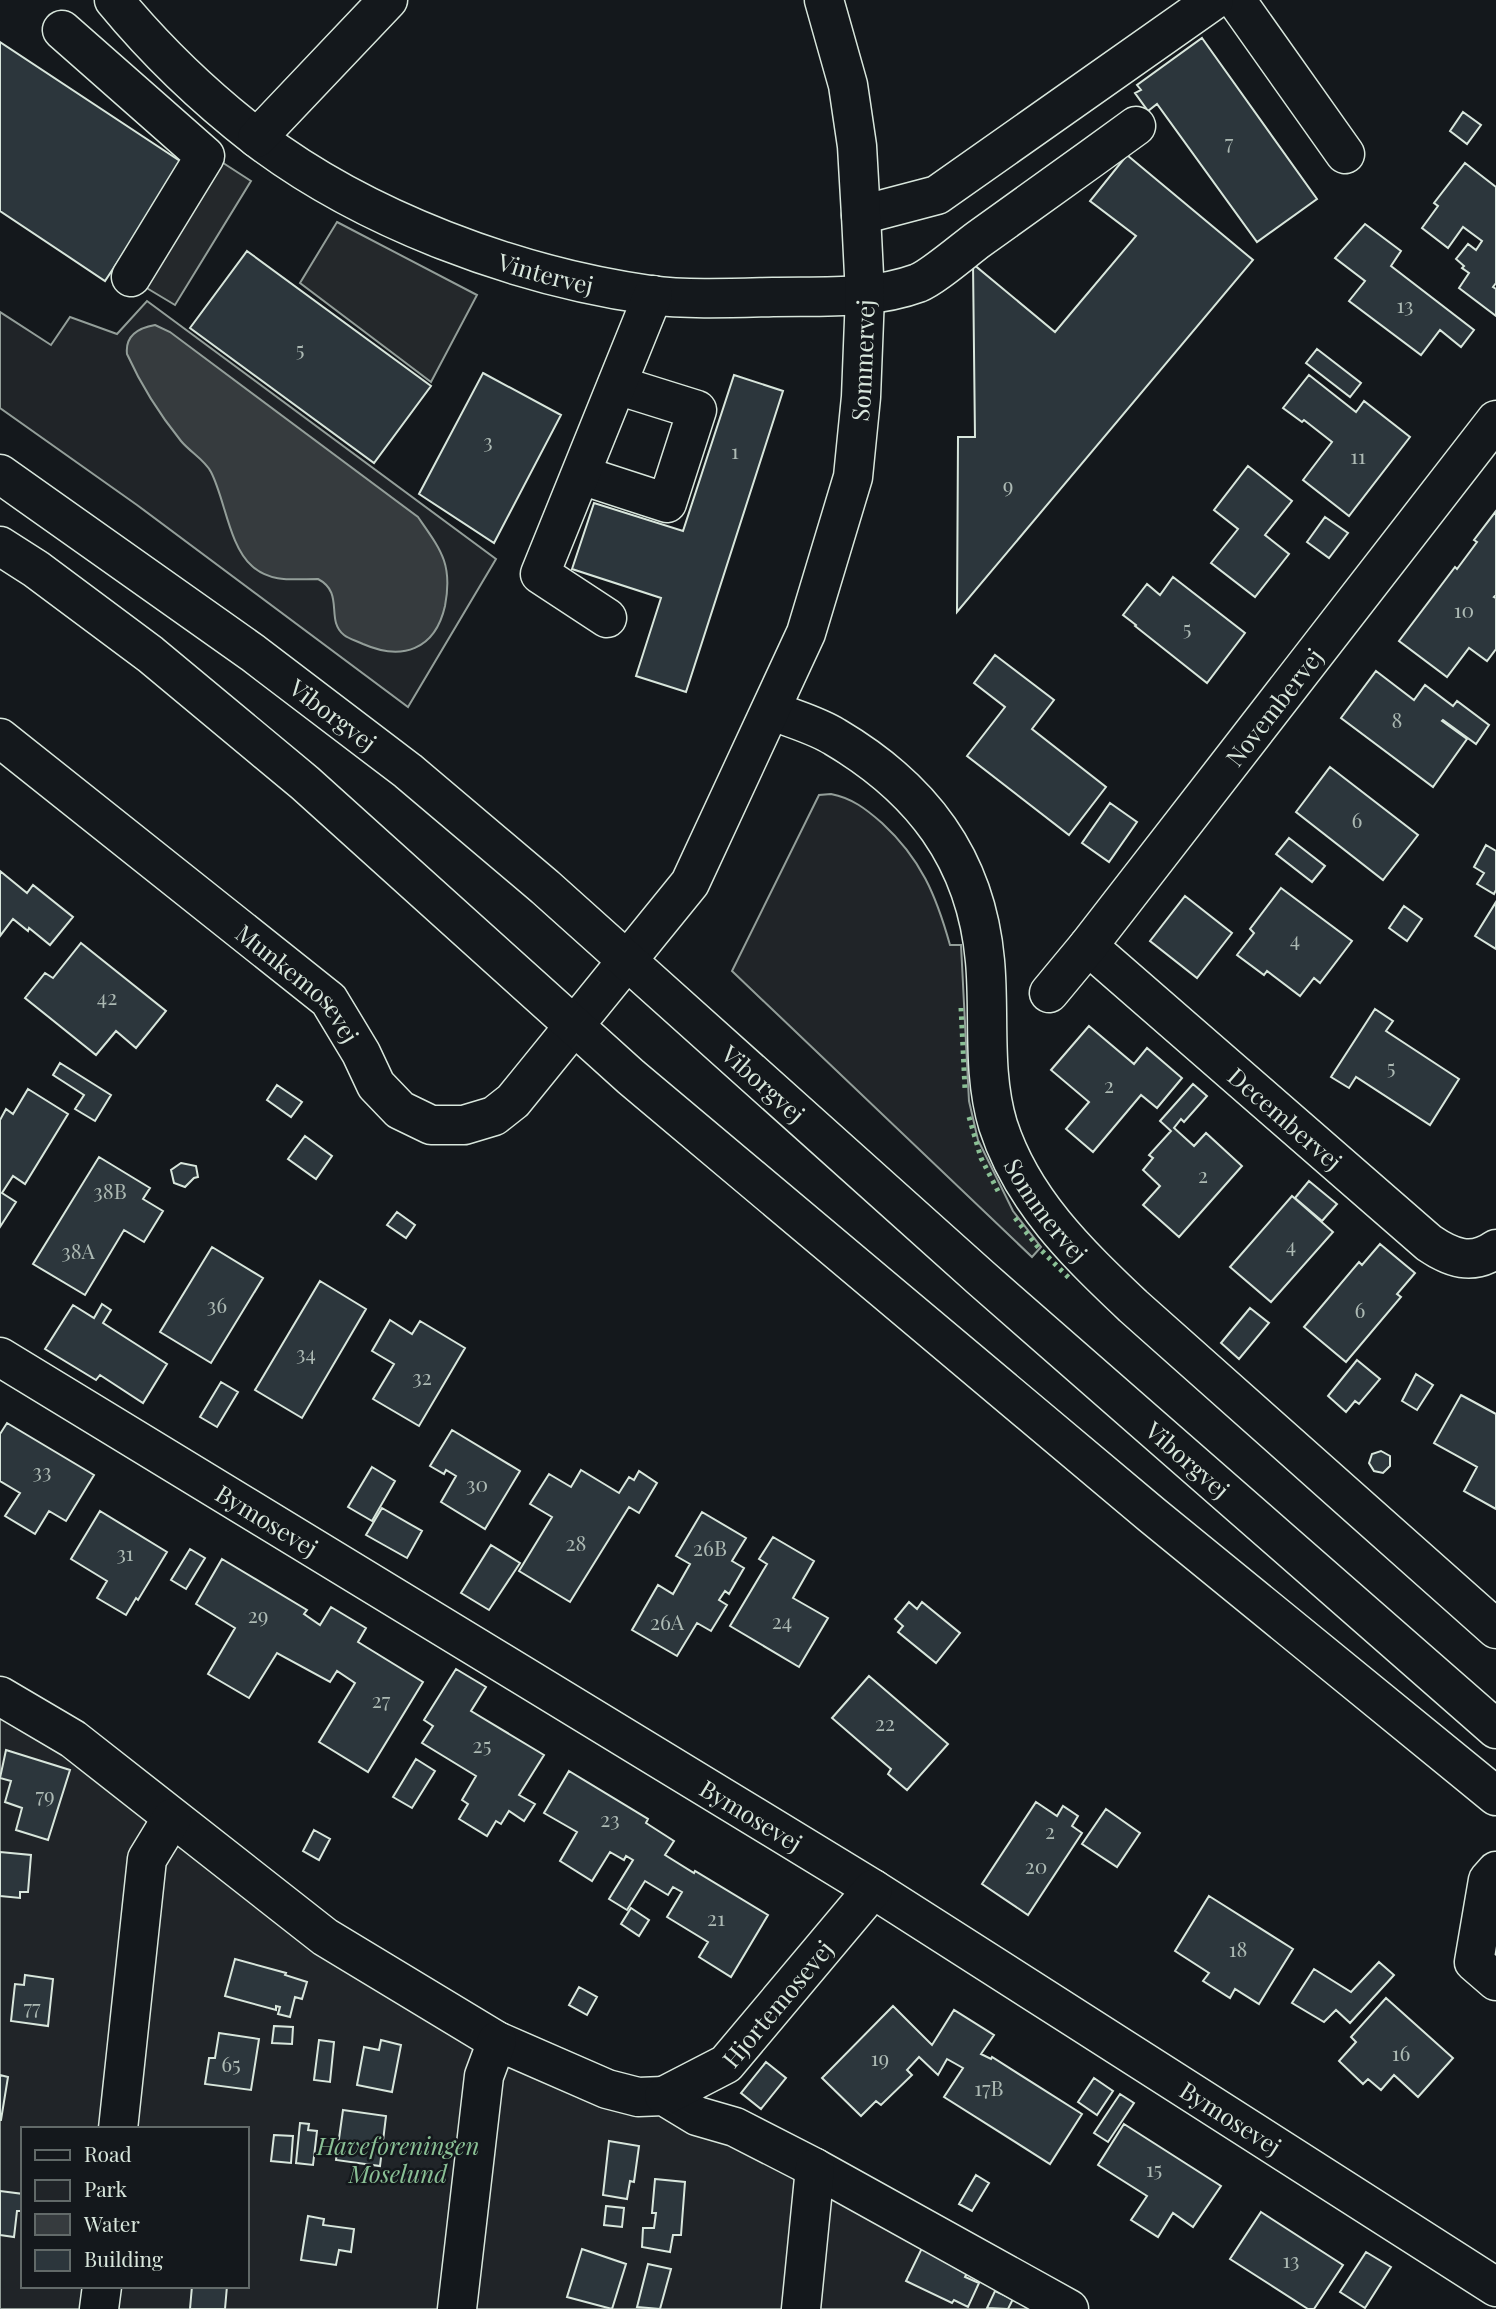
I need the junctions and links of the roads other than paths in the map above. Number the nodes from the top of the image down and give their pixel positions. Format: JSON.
{"nodes":[{"id":1,"x":114,"y":0,"type":"edge"},
{"id":2,"x":388,"y":0,"type":"edge"},
{"id":3,"x":824,"y":0,"type":"edge"},
{"id":4,"x":1214,"y":0,"type":"edge"},
{"id":5,"x":1236,"y":0,"type":"edge"},
{"id":6,"x":62,"y":30,"type":"dead end"},
{"id":7,"x":1136,"y":126,"type":"dead end"},
{"id":8,"x":257,"y":138,"type":"junction"},
{"id":9,"x":1345,"y":154,"type":"dead end"},
{"id":10,"x":861,"y":215,"type":"junction"},
{"id":11,"x":131,"y":277,"type":"dead end"},
{"id":12,"x":653,"y":295,"type":"junction"},
{"id":13,"x":865,"y":295,"type":"junction"},
{"id":14,"x":617,"y":385,"type":"junction"},
{"id":15,"x":1496,"y":420,"type":"edge"},
{"id":16,"x":0,"y":474,"type":"edge"},
{"id":17,"x":580,"y":475,"type":"junction"},
{"id":18,"x":0,"y":546,"type":"edge"},
{"id":19,"x":607,"y":618,"type":"dead end"},
{"id":20,"x":771,"y":710,"type":"junction"},
{"id":21,"x":0,"y":738,"type":"edge"},
{"id":22,"x":1088,"y":946,"type":"junction"},
{"id":23,"x":626,"y":961,"type":"junction"},
{"id":24,"x":1049,"y":993,"type":"dead end"},
{"id":25,"x":575,"y":1026,"type":"junction"},
{"id":26,"x":1496,"y":1249,"type":"edge"},
{"id":27,"x":0,"y":1357,"type":"edge"},
{"id":28,"x":1496,"y":1629,"type":"edge"},
{"id":29,"x":0,"y":1696,"type":"edge"},
{"id":30,"x":1496,"y":1729,"type":"edge"},
{"id":31,"x":1496,"y":1796,"type":"edge"},
{"id":32,"x":173,"y":1818,"type":"junction"},
{"id":33,"x":1496,"y":1871,"type":"edge"},
{"id":34,"x":873,"y":1889,"type":"junction"},
{"id":35,"x":1496,"y":1981,"type":"edge"},
{"id":36,"x":497,"y":2041,"type":"junction"},
{"id":37,"x":664,"y":2096,"type":"junction"},
{"id":38,"x":118,"y":2127,"type":"edge"},
{"id":39,"x":815,"y":2168,"type":"junction"},
{"id":40,"x":1496,"y":2287,"type":"edge"},
{"id":41,"x":102,"y":2288,"type":"edge"},
{"id":42,"x":99,"y":2309,"type":"edge"},
{"id":43,"x":457,"y":2309,"type":"edge"},
{"id":44,"x":801,"y":2309,"type":"edge"},
{"id":45,"x":1069,"y":2309,"type":"edge"}],
"edges":[{"from":1,"to":8,"type":"street","name":"Vintervej"},
{"from":2,"to":8,"type":"street"},
{"from":3,"to":10,"type":"street","name":"Sommervej"},
{"from":4,"to":10,"type":"street"},
{"from":5,"to":9,"type":"street"},
{"from":6,"to":11,"type":"street"},
{"from":7,"to":13,"type":"street","name":"Vintervej"},
{"from":8,"to":12,"type":"street","name":"Vintervej"},
{"from":10,"to":13,"type":"street","name":"Sommervej"},
{"from":12,"to":13,"type":"street","name":"Vintervej"},
{"from":12,"to":14,"type":"street"},
{"from":13,"to":20,"type":"street","name":"Sommervej"},
{"from":14,"to":17,"type":"street"},
{"from":14,"to":17,"type":"street"},
{"from":15,"to":22,"type":"street","name":"Novembervej"},
{"from":16,"to":23,"type":"street","name":"Viborgvej"},
{"from":17,"to":19,"type":"street"},
{"from":18,"to":25,"type":"street"},
{"from":20,"to":23,"type":"street","name":"Sommervej"},
{"from":20,"to":28,"type":"street","name":"Sommervej"},
{"from":21,"to":25,"type":"street","name":"Munkemosevej"},
{"from":22,"to":24,"type":"street","name":"Novembervej"},
{"from":22,"to":26,"type":"street","name":"Decembervej"},
{"from":23,"to":25,"type":"street","name":"Munkemosevej"},
{"from":23,"to":30,"type":"street","name":"Viborgvej"},
{"from":25,"to":31,"type":"street"},
{"from":27,"to":34,"type":"street","name":"Bymosevej"},
{"from":29,"to":32,"type":"street"},
{"from":32,"to":36,"type":"street"},
{"from":32,"to":38,"type":"street"},
{"from":33,"to":35,"type":"street"},
{"from":34,"to":37,"type":"street","name":"Hjortemosevej"},
{"from":34,"to":40,"type":"street","name":"Bymosevej"},
{"from":36,"to":37,"type":"street"},
{"from":36,"to":43,"type":"street"},
{"from":37,"to":39,"type":"street"},
{"from":39,"to":44,"type":"street"},
{"from":39,"to":45,"type":"street"},
{"from":41,"to":42,"type":"street"}]}
